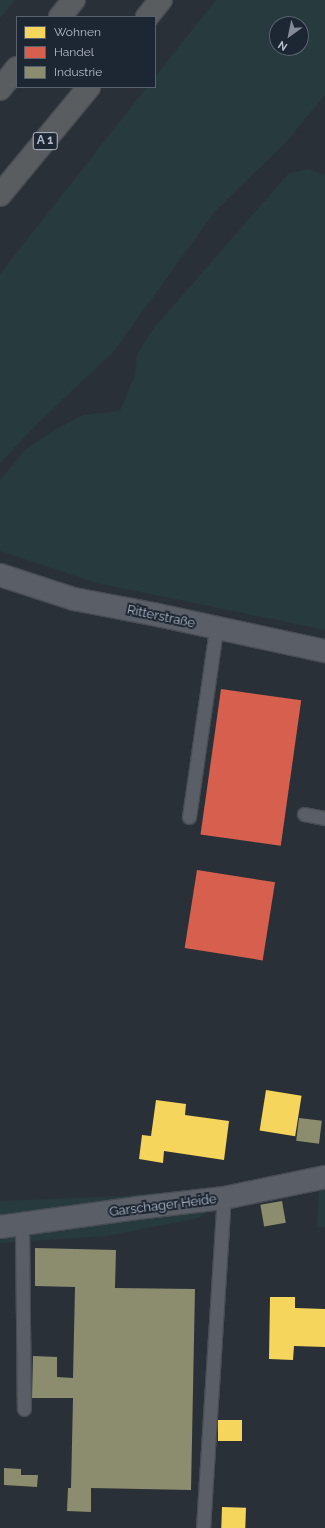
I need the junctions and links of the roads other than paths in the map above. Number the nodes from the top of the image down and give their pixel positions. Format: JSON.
{"nodes":[{"id":1,"x":74,"y":0,"type":"edge"},
{"id":2,"x":161,"y":0,"type":"edge"},
{"id":3,"x":61,"y":16,"type":"edge"},
{"id":4,"x":148,"y":16,"type":"edge"},
{"id":5,"x":16,"y":69,"type":"edge"},
{"id":6,"x":88,"y":88,"type":"edge"},
{"id":7,"x":0,"y":89,"type":"edge"},
{"id":8,"x":0,"y":195,"type":"edge"},
{"id":9,"x":0,"y":575,"type":"edge"},
{"id":10,"x":216,"y":629,"type":"junction"},
{"id":11,"x":325,"y":651,"type":"edge"},
{"id":12,"x":304,"y":814,"type":"dead end"},
{"id":13,"x":189,"y":817,"type":"dead end"},
{"id":14,"x":325,"y":818,"type":"edge"},
{"id":15,"x":325,"y":1177,"type":"edge"},
{"id":16,"x":224,"y":1198,"type":"junction"},
{"id":17,"x":22,"y":1226,"type":"junction"},
{"id":18,"x":0,"y":1227,"type":"edge"},
{"id":19,"x":24,"y":1409,"type":"dead end"},
{"id":20,"x":203,"y":1528,"type":"edge"}],
"edges":[{"from":1,"to":3,"type":"highway"},
{"from":2,"to":4,"type":"highway"},
{"from":5,"to":7,"type":"highway"},
{"from":6,"to":8,"type":"highway","number":"A 1"},
{"from":9,"to":10,"type":"street","name":"Ritterstraße"},
{"from":10,"to":11,"type":"street","name":"Ritterstraße"},
{"from":10,"to":13,"type":"lane"},
{"from":12,"to":14,"type":"lane"},
{"from":15,"to":16,"type":"street","name":"Garschager Heide"},
{"from":16,"to":17,"type":"street","name":"Garschager Heide"},
{"from":16,"to":20,"type":"lane"},
{"from":17,"to":18,"type":"street","name":"Garschager Heide"},
{"from":17,"to":19,"type":"lane"}]}
